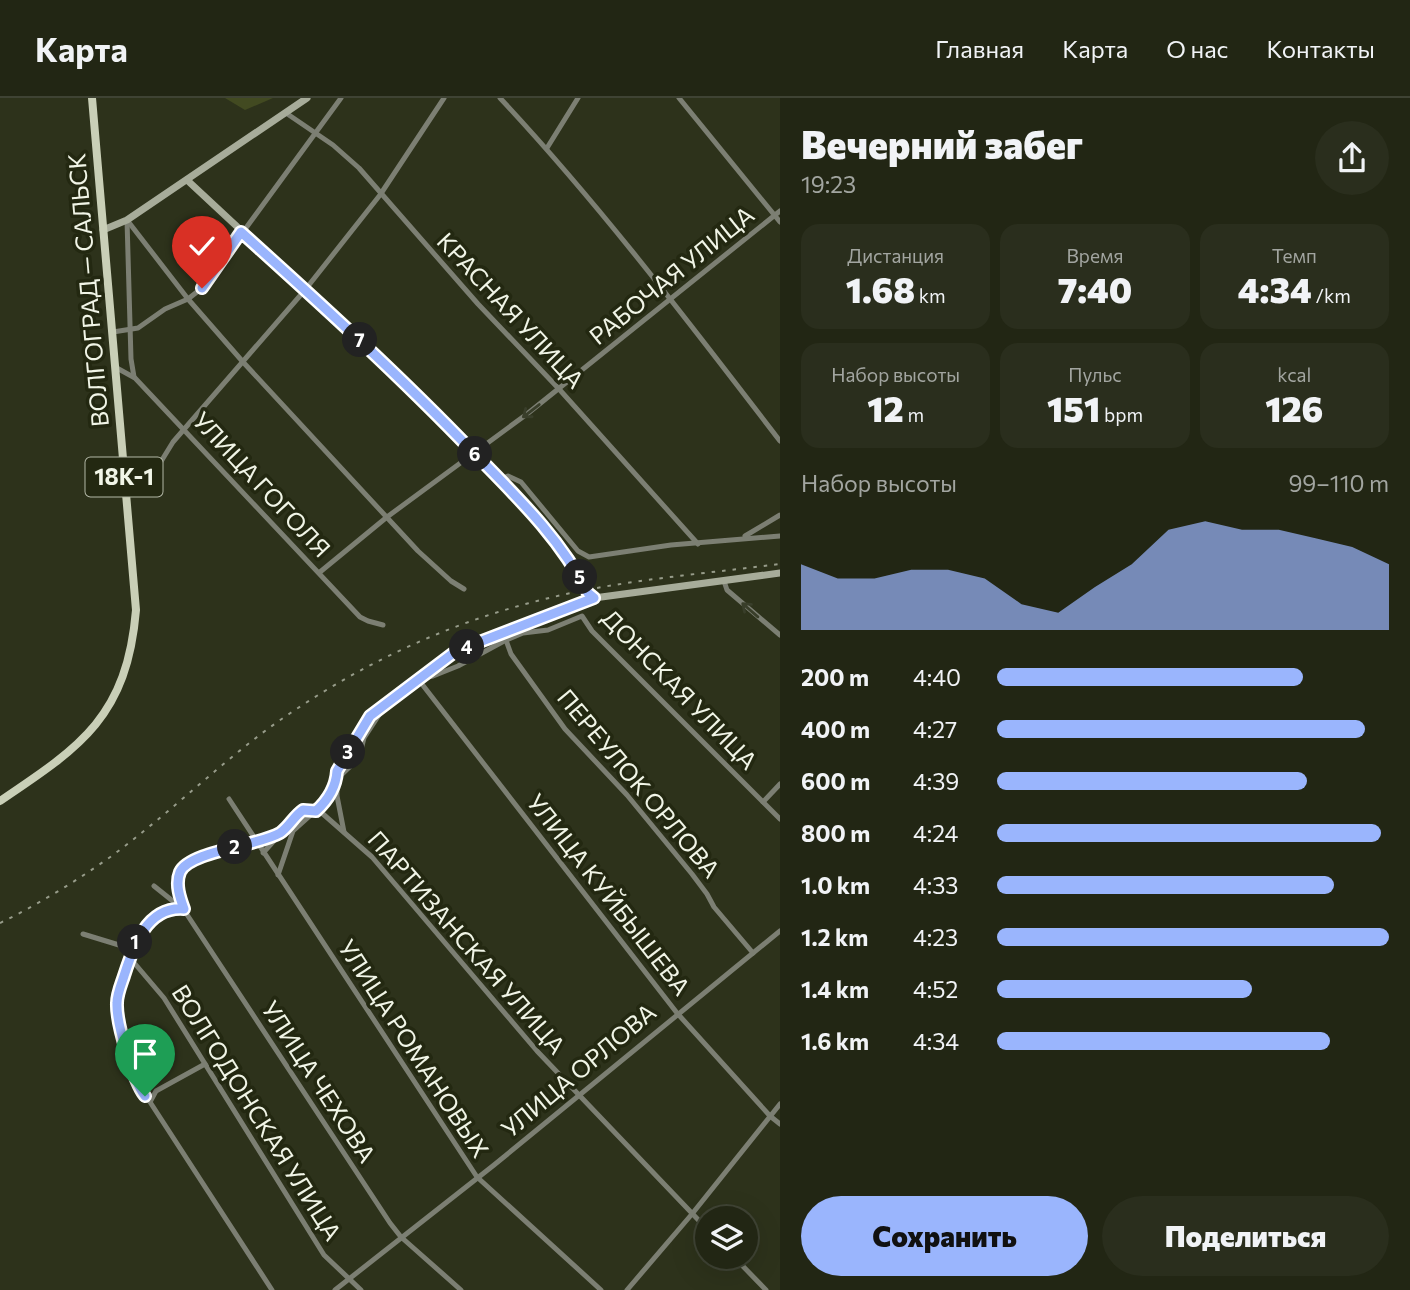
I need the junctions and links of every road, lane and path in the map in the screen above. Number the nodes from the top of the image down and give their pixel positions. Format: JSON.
{"nodes":[{"id":1,"x":92,"y":98,"type":"edge"},
{"id":2,"x":307,"y":98,"type":"edge"},
{"id":3,"x":341,"y":98,"type":"edge"},
{"id":4,"x":444,"y":98,"type":"edge"},
{"id":5,"x":500,"y":98,"type":"edge"},
{"id":6,"x":579,"y":98,"type":"edge"},
{"id":7,"x":679,"y":98,"type":"edge"},
{"id":8,"x":286,"y":113,"type":"junction"},
{"id":9,"x":316,"y":133,"type":"junction"},
{"id":10,"x":547,"y":148,"type":"junction"},
{"id":11,"x":187,"y":180,"type":"junction"},
{"id":12,"x":380,"y":195,"type":"junction"},
{"id":13,"x":778,"y":213,"type":"edge"},
{"id":14,"x":127,"y":220,"type":"junction"},
{"id":15,"x":780,"y":222,"type":"edge"},
{"id":16,"x":103,"y":230,"type":"junction"},
{"id":17,"x":241,"y":232,"type":"junction"},
{"id":18,"x":305,"y":290,"type":"junction"},
{"id":19,"x":188,"y":299,"type":"junction"},
{"id":20,"x":670,"y":299,"type":"junction"},
{"id":21,"x":131,"y":330,"type":"junction"},
{"id":22,"x":113,"y":332,"type":"junction"},
{"id":23,"x":243,"y":362,"type":"junction"},
{"id":24,"x":115,"y":367,"type":"junction"},
{"id":25,"x":135,"y":378,"type":"junction"},
{"id":26,"x":559,"y":389,"type":"junction"},
{"id":27,"x":184,"y":429,"type":"junction"},
{"id":28,"x":780,"y":441,"type":"edge"},
{"id":29,"x":475,"y":453,"type":"junction"},
{"id":30,"x":500,"y":479,"type":"junction"},
{"id":31,"x":146,"y":486,"type":"dead end"},
{"id":32,"x":780,"y":514,"type":"edge"},
{"id":33,"x":387,"y":517,"type":"junction"},
{"id":34,"x":780,"y":536,"type":"edge"},
{"id":35,"x":743,"y":538,"type":"junction"},
{"id":36,"x":698,"y":544,"type":"junction"},
{"id":37,"x":320,"y":572,"type":"junction"},
{"id":38,"x":780,"y":573,"type":"edge"},
{"id":39,"x":724,"y":581,"type":"junction"},
{"id":40,"x":464,"y":589,"type":"dead end"},
{"id":41,"x":594,"y":598,"type":"junction"},
{"id":42,"x":383,"y":625,"type":"dead end"},
{"id":43,"x":503,"y":632,"type":"junction"},
{"id":44,"x":780,"y":635,"type":"edge"},
{"id":45,"x":506,"y":640,"type":"junction"},
{"id":46,"x":418,"y":679,"type":"junction"},
{"id":47,"x":384,"y":704,"type":"junction"},
{"id":48,"x":336,"y":780,"type":"junction"},
{"id":49,"x":780,"y":783,"type":"edge"},
{"id":50,"x":229,"y":799,"type":"dead end"},
{"id":51,"x":0,"y":801,"type":"edge"},
{"id":52,"x":763,"y":802,"type":"junction"},
{"id":53,"x":316,"y":811,"type":"junction"},
{"id":54,"x":780,"y":819,"type":"edge"},
{"id":55,"x":282,"y":832,"type":"junction"},
{"id":56,"x":344,"y":832,"type":"junction"},
{"id":57,"x":256,"y":843,"type":"junction"},
{"id":58,"x":263,"y":853,"type":"junction"},
{"id":59,"x":278,"y":876,"type":"junction"},
{"id":60,"x":154,"y":886,"type":"dead end"},
{"id":61,"x":184,"y":909,"type":"junction"},
{"id":62,"x":780,"y":931,"type":"edge"},
{"id":63,"x":83,"y":934,"type":"dead end"},
{"id":64,"x":127,"y":953,"type":"junction"},
{"id":65,"x":753,"y":953,"type":"junction"},
{"id":66,"x":677,"y":1013,"type":"junction"},
{"id":67,"x":205,"y":1064,"type":"junction"},
{"id":68,"x":578,"y":1095,"type":"junction"},
{"id":69,"x":150,"y":1100,"type":"junction"},
{"id":70,"x":780,"y":1104,"type":"edge"},
{"id":71,"x":770,"y":1116,"type":"junction"},
{"id":72,"x":780,"y":1124,"type":"edge"},
{"id":73,"x":477,"y":1177,"type":"junction"},
{"id":74,"x":692,"y":1214,"type":"junction"},
{"id":75,"x":695,"y":1217,"type":"edge"},
{"id":76,"x":401,"y":1237,"type":"junction"},
{"id":77,"x":746,"y":1269,"type":"edge"},
{"id":78,"x":349,"y":1279,"type":"junction"},
{"id":79,"x":272,"y":1290,"type":"edge"},
{"id":80,"x":335,"y":1290,"type":"edge"},
{"id":81,"x":361,"y":1290,"type":"edge"},
{"id":82,"x":461,"y":1290,"type":"edge"},
{"id":83,"x":601,"y":1290,"type":"edge"},
{"id":84,"x":627,"y":1290,"type":"edge"},
{"id":85,"x":766,"y":1290,"type":"edge"}],
"edges":[{"from":1,"to":16,"type":"main road","name":"ВОЛГОГРАД — САЛЬСК","number":"18К-1"},
{"from":2,"to":8,"type":"street"},
{"from":3,"to":9,"type":"street"},
{"from":4,"to":12,"type":"street"},
{"from":5,"to":10,"type":"street"},
{"from":6,"to":10,"type":"street"},
{"from":7,"to":13,"type":"street"},
{"from":8,"to":9,"type":"street","name":"КРАСНАЯ УЛИЦА"},
{"from":8,"to":11,"type":"street"},
{"from":9,"to":12,"type":"street","name":"КРАСНАЯ УЛИЦА"},
{"from":9,"to":17,"type":"street"},
{"from":10,"to":20,"type":"street"},
{"from":11,"to":14,"type":"street"},
{"from":11,"to":17,"type":"street"},
{"from":12,"to":18,"type":"street"},
{"from":12,"to":26,"type":"street","name":"КРАСНАЯ УЛИЦА"},
{"from":13,"to":15,"type":"street"},
{"from":13,"to":20,"type":"street","name":"РАБОЧАЯ УЛИЦА"},
{"from":14,"to":16,"type":"street"},
{"from":14,"to":19,"type":"street"},
{"from":14,"to":21,"type":"street"},
{"from":16,"to":22,"type":"main road","name":"ВОЛГОГРАД — САЛЬСК","number":"18К-1"},
{"from":17,"to":18,"type":"street"},
{"from":17,"to":19,"type":"street"},
{"from":18,"to":23,"type":"street"},
{"from":18,"to":29,"type":"street"},
{"from":19,"to":21,"type":"street"},
{"from":19,"to":23,"type":"street"},
{"from":20,"to":26,"type":"street","name":"РАБОЧАЯ УЛИЦА"},
{"from":20,"to":28,"type":"street"},
{"from":21,"to":22,"type":"street"},
{"from":21,"to":25,"type":"street"},
{"from":22,"to":24,"type":"main road","name":"ВОЛГОГРАД — САЛЬСК","number":"18К-1"},
{"from":23,"to":27,"type":"street"},
{"from":23,"to":33,"type":"street"},
{"from":24,"to":25,"type":"street","name":"УЛИЦА ГОГОЛЯ"},
{"from":24,"to":51,"type":"main road","name":"ВОЛГОГРАД — САЛЬСК","number":"18К-1"},
{"from":25,"to":27,"type":"street","name":"УЛИЦА ГОГОЛЯ"},
{"from":26,"to":29,"type":"street","name":"РАБОЧАЯ УЛИЦА","one_way":true},
{"from":26,"to":36,"type":"street","name":"КРАСНАЯ УЛИЦА"},
{"from":27,"to":31,"type":"street"},
{"from":27,"to":37,"type":"street","name":"УЛИЦА ГОГОЛЯ"},
{"from":29,"to":30,"type":"street"},
{"from":29,"to":33,"type":"street","name":"РАБОЧАЯ УЛИЦА"},
{"from":30,"to":36,"type":"street"},
{"from":30,"to":41,"type":"street"},
{"from":32,"to":35,"type":"street"},
{"from":33,"to":37,"type":"street","name":"РАБОЧАЯ УЛИЦА"},
{"from":33,"to":40,"type":"street"},
{"from":34,"to":35,"type":"street"},
{"from":35,"to":36,"type":"street"},
{"from":37,"to":42,"type":"street","name":"УЛИЦА ГОГОЛЯ"},
{"from":38,"to":39,"type":"street"},
{"from":39,"to":41,"type":"street"},
{"from":44,"to":39,"type":"street","one_way":true},
{"from":41,"to":43,"type":"street"},
{"from":43,"to":45,"type":"street","name":"ПЕРЕУЛОК ОРЛОВА"},
{"from":43,"to":46,"type":"street"},
{"from":45,"to":46,"type":"street"},
{"from":45,"to":52,"type":"street","name":"ДОНСКАЯ УЛИЦА"},
{"from":45,"to":65,"type":"street","name":"ПЕРЕУЛОК ОРЛОВА"},
{"from":46,"to":47,"type":"street"},
{"from":46,"to":66,"type":"street","name":"УЛИЦА КУЙБЫШЕВА"},
{"from":47,"to":48,"type":"street"},
{"from":47,"to":48,"type":"street"},
{"from":48,"to":53,"type":"street"},
{"from":48,"to":56,"type":"street"},
{"from":49,"to":52,"type":"street"},
{"from":50,"to":57,"type":"street","name":"УЛИЦА РОМАНОВЫХ"},
{"from":52,"to":54,"type":"street","name":"ДОНСКАЯ УЛИЦА"},
{"from":53,"to":55,"type":"street"},
{"from":53,"to":56,"type":"street","name":"ПАРТИЗАНСКАЯ УЛИЦА"},
{"from":53,"to":59,"type":"street"},
{"from":55,"to":57,"type":"street"},
{"from":55,"to":58,"type":"street"},
{"from":56,"to":68,"type":"street","name":"ПАРТИЗАНСКАЯ УЛИЦА"},
{"from":57,"to":58,"type":"street","name":"УЛИЦА РОМАНОВЫХ"},
{"from":57,"to":61,"type":"street"},
{"from":58,"to":59,"type":"street","name":"УЛИЦА РОМАНОВЫХ"},
{"from":59,"to":73,"type":"street","name":"УЛИЦА РОМАНОВЫХ"},
{"from":60,"to":61,"type":"street","name":"УЛИЦА ЧЕХОВА"},
{"from":61,"to":64,"type":"street"},
{"from":61,"to":76,"type":"street","name":"УЛИЦА ЧЕХОВА"},
{"from":62,"to":65,"type":"street","name":"УЛИЦА ОРЛОВА"},
{"from":63,"to":64,"type":"street"},
{"from":64,"to":67,"type":"street","name":"ВОЛГОДОНСКАЯ УЛИЦА"},
{"from":64,"to":69,"type":"street"},
{"from":65,"to":66,"type":"street","name":"УЛИЦА ОРЛОВА"},
{"from":66,"to":68,"type":"street","name":"УЛИЦА ОРЛОВА"},
{"from":66,"to":71,"type":"street","name":"УЛИЦА КУЙБЫШЕВА"},
{"from":67,"to":69,"type":"street"},
{"from":67,"to":78,"type":"street","name":"ВОЛГОДОНСКАЯ УЛИЦА"},
{"from":68,"to":73,"type":"street","name":"УЛИЦА ОРЛОВА"},
{"from":68,"to":74,"type":"street","name":"ПАРТИЗАНСКАЯ УЛИЦА"},
{"from":69,"to":79,"type":"street"},
{"from":70,"to":71,"type":"street"},
{"from":71,"to":72,"type":"street","name":"УЛИЦА КУЙБЫШЕВА"},
{"from":71,"to":74,"type":"street"},
{"from":73,"to":76,"type":"street","name":"УЛИЦА ОРЛОВА"},
{"from":73,"to":83,"type":"street","name":"УЛИЦА РОМАНОВЫХ"},
{"from":74,"to":75,"type":"street","name":"ПАРТИЗАНСКАЯ УЛИЦА"},
{"from":74,"to":84,"type":"street"},
{"from":76,"to":78,"type":"street","name":"УЛИЦА ОРЛОВА"},
{"from":76,"to":82,"type":"street","name":"УЛИЦА ЧЕХОВА"},
{"from":77,"to":85,"type":"street"},
{"from":78,"to":80,"type":"street","name":"УЛИЦА ОРЛОВА"},
{"from":78,"to":81,"type":"street","name":"ВОЛГОДОНСКАЯ УЛИЦА"}]}
